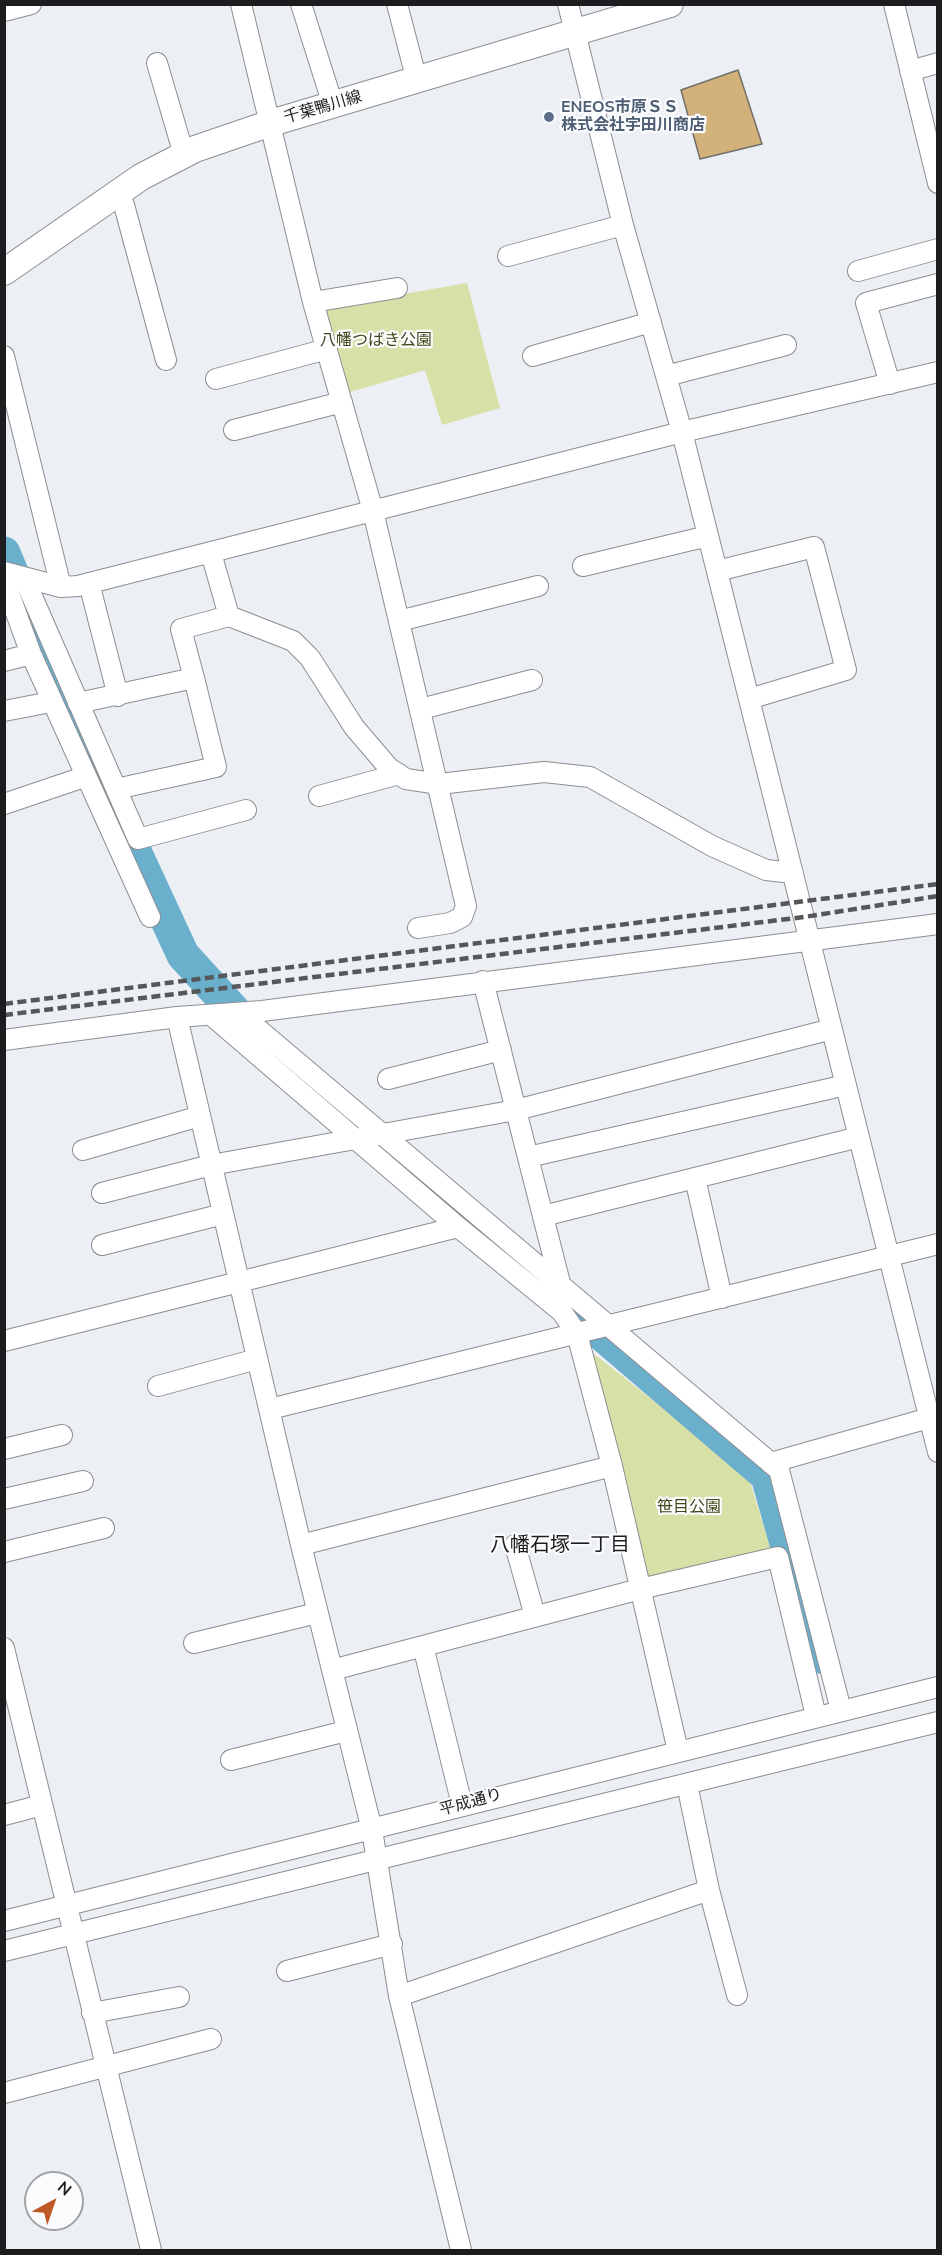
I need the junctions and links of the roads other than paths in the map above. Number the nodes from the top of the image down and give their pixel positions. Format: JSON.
{"nodes":[{"id":1,"x":31,"y":4,"type":"edge"},
{"id":2,"x":241,"y":4,"type":"edge"},
{"id":3,"x":301,"y":4,"type":"edge"},
{"id":4,"x":397,"y":4,"type":"edge"},
{"id":5,"x":568,"y":4,"type":"edge"},
{"id":6,"x":670,"y":4,"type":"edge"},
{"id":7,"x":894,"y":4,"type":"edge"},
{"id":8,"x":4,"y":11,"type":"edge"},
{"id":9,"x":575,"y":33,"type":"junction"},
{"id":10,"x":157,"y":63,"type":"dead end"},
{"id":11,"x":938,"y":63,"type":"edge"},
{"id":12,"x":910,"y":71,"type":"junction"},
{"id":13,"x":417,"y":81,"type":"junction"},
{"id":14,"x":333,"y":105,"type":"junction"},
{"id":15,"x":271,"y":123,"type":"junction"},
{"id":16,"x":184,"y":155,"type":"junction"},
{"id":17,"x":938,"y":183,"type":"edge"},
{"id":18,"x":118,"y":193,"type":"junction"},
{"id":19,"x":623,"y":225,"type":"junction"},
{"id":20,"x":938,"y":249,"type":"edge"},
{"id":21,"x":508,"y":256,"type":"dead end"},
{"id":22,"x":858,"y":271,"type":"dead end"},
{"id":23,"x":4,"y":272,"type":"edge"},
{"id":24,"x":938,"y":284,"type":"edge"},
{"id":25,"x":397,"y":288,"type":"dead end"},
{"id":26,"x":313,"y":302,"type":"junction"},
{"id":27,"x":651,"y":322,"type":"junction"},
{"id":28,"x":786,"y":345,"type":"dead end"},
{"id":29,"x":327,"y":349,"type":"junction"},
{"id":30,"x":4,"y":356,"type":"edge"},
{"id":31,"x":533,"y":356,"type":"dead end"},
{"id":32,"x":166,"y":360,"type":"dead end"},
{"id":33,"x":938,"y":372,"type":"edge"},
{"id":34,"x":666,"y":376,"type":"junction"},
{"id":35,"x":216,"y":379,"type":"dead end"},
{"id":36,"x":890,"y":384,"type":"junction"},
{"id":37,"x":342,"y":402,"type":"junction"},
{"id":38,"x":234,"y":430,"type":"dead end"},
{"id":39,"x":682,"y":432,"type":"junction"},
{"id":40,"x":373,"y":512,"type":"junction"},
{"id":41,"x":708,"y":536,"type":"junction"},
{"id":42,"x":211,"y":553,"type":"junction"},
{"id":43,"x":583,"y":566,"type":"dead end"},
{"id":44,"x":717,"y":571,"type":"junction"},
{"id":45,"x":13,"y":577,"type":"edge"},
{"id":46,"x":89,"y":583,"type":"junction"},
{"id":47,"x":538,"y":586,"type":"dead end"},
{"id":48,"x":61,"y":587,"type":"junction"},
{"id":49,"x":229,"y":616,"type":"junction"},
{"id":50,"x":399,"y":621,"type":"junction"},
{"id":51,"x":31,"y":654,"type":"junction"},
{"id":52,"x":4,"y":661,"type":"edge"},
{"id":53,"x":195,"y":678,"type":"junction"},
{"id":54,"x":532,"y":680,"type":"dead end"},
{"id":55,"x":118,"y":696,"type":"junction"},
{"id":56,"x":749,"y":699,"type":"junction"},
{"id":57,"x":51,"y":702,"type":"junction"},
{"id":58,"x":78,"y":703,"type":"junction"},
{"id":59,"x":421,"y":710,"type":"junction"},
{"id":60,"x":4,"y":711,"type":"edge"},
{"id":61,"x":399,"y":774,"type":"junction"},
{"id":62,"x":84,"y":777,"type":"junction"},
{"id":63,"x":439,"y":784,"type":"junction"},
{"id":64,"x":116,"y":789,"type":"junction"},
{"id":65,"x":319,"y":796,"type":"dead end"},
{"id":66,"x":4,"y":804,"type":"edge"},
{"id":67,"x":246,"y":810,"type":"dead end"},
{"id":68,"x":793,"y":873,"type":"junction"},
{"id":69,"x":150,"y":917,"type":"dead end"},
{"id":70,"x":938,"y":924,"type":"edge"},
{"id":71,"x":418,"y":928,"type":"dead end"},
{"id":72,"x":810,"y":939,"type":"junction"},
{"id":73,"x":483,"y":981,"type":"junction"},
{"id":74,"x":239,"y":1013,"type":"junction"},
{"id":75,"x":211,"y":1014,"type":"junction"},
{"id":76,"x":177,"y":1017,"type":"junction"},
{"id":77,"x":832,"y":1029,"type":"junction"},
{"id":78,"x":4,"y":1040,"type":"edge"},
{"id":79,"x":501,"y":1050,"type":"junction"},
{"id":80,"x":388,"y":1079,"type":"dead end"},
{"id":81,"x":846,"y":1085,"type":"junction"},
{"id":82,"x":516,"y":1110,"type":"junction"},
{"id":83,"x":200,"y":1116,"type":"junction"},
{"id":84,"x":385,"y":1135,"type":"junction"},
{"id":85,"x":859,"y":1137,"type":"junction"},
{"id":86,"x":354,"y":1139,"type":"junction"},
{"id":87,"x":83,"y":1150,"type":"dead end"},
{"id":88,"x":528,"y":1157,"type":"junction"},
{"id":89,"x":211,"y":1165,"type":"junction"},
{"id":90,"x":695,"y":1178,"type":"junction"},
{"id":91,"x":102,"y":1193,"type":"dead end"},
{"id":92,"x":223,"y":1214,"type":"junction"},
{"id":93,"x":543,"y":1215,"type":"junction"},
{"id":94,"x":458,"y":1227,"type":"junction"},
{"id":95,"x":938,"y":1244,"type":"edge"},
{"id":96,"x":102,"y":1245,"type":"dead end"},
{"id":97,"x":888,"y":1255,"type":"junction"},
{"id":98,"x":560,"y":1283,"type":"junction"},
{"id":99,"x":239,"y":1284,"type":"junction"},
{"id":100,"x":722,"y":1298,"type":"junction"},
{"id":101,"x":609,"y":1327,"type":"junction"},
{"id":102,"x":577,"y":1334,"type":"junction"},
{"id":103,"x":4,"y":1341,"type":"edge"},
{"id":104,"x":257,"y":1359,"type":"junction"},
{"id":105,"x":158,"y":1386,"type":"dead end"},
{"id":106,"x":270,"y":1409,"type":"junction"},
{"id":107,"x":929,"y":1418,"type":"junction"},
{"id":108,"x":62,"y":1435,"type":"dead end"},
{"id":109,"x":4,"y":1449,"type":"edge"},
{"id":110,"x":938,"y":1452,"type":"edge"},
{"id":111,"x":770,"y":1463,"type":"junction"},
{"id":112,"x":612,"y":1466,"type":"junction"},
{"id":113,"x":83,"y":1481,"type":"dead end"},
{"id":114,"x":4,"y":1499,"type":"edge"},
{"id":115,"x":104,"y":1528,"type":"dead end"},
{"id":116,"x":301,"y":1545,"type":"junction"},
{"id":117,"x":515,"y":1545,"type":"dead end"},
{"id":118,"x":4,"y":1552,"type":"edge"},
{"id":119,"x":640,"y":1589,"type":"junction"},
{"id":120,"x":317,"y":1613,"type":"junction"},
{"id":121,"x":535,"y":1616,"type":"junction"},
{"id":122,"x":194,"y":1642,"type":"dead end"},
{"id":123,"x":423,"y":1646,"type":"junction"},
{"id":124,"x":4,"y":1648,"type":"edge"},
{"id":125,"x":332,"y":1670,"type":"junction"},
{"id":126,"x":938,"y":1687,"type":"edge"},
{"id":127,"x":12,"y":1709,"type":"edge"},
{"id":128,"x":841,"y":1710,"type":"junction"},
{"id":129,"x":816,"y":1716,"type":"junction"},
{"id":130,"x":938,"y":1722,"type":"edge"},
{"id":131,"x":346,"y":1731,"type":"junction"},
{"id":132,"x":678,"y":1750,"type":"junction"},
{"id":133,"x":231,"y":1760,"type":"dead end"},
{"id":134,"x":687,"y":1784,"type":"junction"},
{"id":135,"x":42,"y":1805,"type":"junction"},
{"id":136,"x":462,"y":1805,"type":"junction"},
{"id":137,"x":4,"y":1815,"type":"edge"},
{"id":138,"x":372,"y":1830,"type":"junction"},
{"id":139,"x":378,"y":1860,"type":"junction"},
{"id":140,"x":709,"y":1890,"type":"junction"},
{"id":141,"x":66,"y":1905,"type":"junction"},
{"id":142,"x":4,"y":1920,"type":"edge"},
{"id":143,"x":73,"y":1934,"type":"junction"},
{"id":144,"x":392,"y":1944,"type":"junction"},
{"id":145,"x":4,"y":1951,"type":"edge"},
{"id":146,"x":287,"y":1971,"type":"dead end"},
{"id":147,"x":737,"y":1995,"type":"dead end"},
{"id":148,"x":399,"y":1996,"type":"junction"},
{"id":149,"x":179,"y":1997,"type":"dead end"},
{"id":150,"x":92,"y":2013,"type":"junction"},
{"id":151,"x":211,"y":2039,"type":"dead end"},
{"id":152,"x":105,"y":2068,"type":"junction"},
{"id":153,"x":4,"y":2093,"type":"edge"},
{"id":154,"x":151,"y":2250,"type":"edge"},
{"id":155,"x":461,"y":2250,"type":"edge"}],
"edges":[{"from":1,"to":8,"type":"street"},
{"from":2,"to":15,"type":"street"},
{"from":3,"to":14,"type":"street"},
{"from":4,"to":13,"type":"street"},
{"from":5,"to":9,"type":"street"},
{"from":6,"to":9,"type":"main road","name":"千葉鴨川線"},
{"from":7,"to":12,"type":"street"},
{"from":9,"to":13,"type":"main road","name":"千葉鴨川線"},
{"from":9,"to":19,"type":"street"},
{"from":10,"to":16,"type":"street"},
{"from":11,"to":12,"type":"street"},
{"from":12,"to":17,"type":"street"},
{"from":13,"to":14,"type":"main road","name":"千葉鴨川線"},
{"from":14,"to":15,"type":"main road","name":"千葉鴨川線"},
{"from":15,"to":16,"type":"main road","name":"千葉鴨川線"},
{"from":15,"to":26,"type":"street"},
{"from":16,"to":18,"type":"main road","name":"千葉鴨川線"},
{"from":18,"to":23,"type":"main road","name":"千葉鴨川線"},
{"from":18,"to":32,"type":"street"},
{"from":19,"to":21,"type":"street"},
{"from":19,"to":27,"type":"street"},
{"from":20,"to":22,"type":"street"},
{"from":24,"to":36,"type":"street"},
{"from":25,"to":26,"type":"street"},
{"from":26,"to":29,"type":"street"},
{"from":27,"to":31,"type":"street"},
{"from":27,"to":34,"type":"street"},
{"from":28,"to":34,"type":"street"},
{"from":29,"to":35,"type":"street"},
{"from":29,"to":37,"type":"street"},
{"from":30,"to":48,"type":"street"},
{"from":33,"to":36,"type":"street"},
{"from":34,"to":39,"type":"street"},
{"from":36,"to":39,"type":"street"},
{"from":37,"to":38,"type":"street"},
{"from":37,"to":40,"type":"street"},
{"from":39,"to":40,"type":"street"},
{"from":39,"to":41,"type":"street"},
{"from":40,"to":42,"type":"street"},
{"from":40,"to":50,"type":"street"},
{"from":41,"to":43,"type":"street"},
{"from":41,"to":44,"type":"street"},
{"from":42,"to":46,"type":"street"},
{"from":42,"to":49,"type":"street"},
{"from":44,"to":56,"type":"street"},
{"from":44,"to":56,"type":"street"},
{"from":45,"to":48,"type":"street"},
{"from":45,"to":51,"type":"street"},
{"from":45,"to":58,"type":"street"},
{"from":46,"to":48,"type":"street"},
{"from":46,"to":55,"type":"street"},
{"from":47,"to":50,"type":"street"},
{"from":49,"to":53,"type":"street"},
{"from":49,"to":61,"type":"street"},
{"from":50,"to":59,"type":"street"},
{"from":51,"to":52,"type":"street"},
{"from":51,"to":57,"type":"street"},
{"from":53,"to":55,"type":"street"},
{"from":53,"to":64,"type":"street"},
{"from":54,"to":59,"type":"street"},
{"from":55,"to":58,"type":"street"},
{"from":56,"to":68,"type":"street"},
{"from":57,"to":60,"type":"street"},
{"from":57,"to":62,"type":"street"},
{"from":58,"to":64,"type":"street"},
{"from":59,"to":63,"type":"street"},
{"from":61,"to":63,"type":"street"},
{"from":61,"to":65,"type":"street"},
{"from":62,"to":66,"type":"street"},
{"from":62,"to":69,"type":"street"},
{"from":63,"to":68,"type":"street"},
{"from":63,"to":71,"type":"street"},
{"from":64,"to":67,"type":"street"},
{"from":68,"to":72,"type":"street"},
{"from":70,"to":72,"type":"street"},
{"from":72,"to":73,"type":"street"},
{"from":72,"to":77,"type":"street"},
{"from":73,"to":74,"type":"street"},
{"from":73,"to":79,"type":"street"},
{"from":74,"to":75,"type":"street"},
{"from":74,"to":84,"type":"street"},
{"from":75,"to":76,"type":"street"},
{"from":75,"to":86,"type":"street"},
{"from":76,"to":78,"type":"street"},
{"from":76,"to":83,"type":"street"},
{"from":77,"to":81,"type":"street"},
{"from":77,"to":82,"type":"street"},
{"from":79,"to":80,"type":"street"},
{"from":79,"to":82,"type":"street"},
{"from":81,"to":85,"type":"street"},
{"from":81,"to":88,"type":"street"},
{"from":82,"to":84,"type":"street"},
{"from":82,"to":88,"type":"street"},
{"from":83,"to":87,"type":"street"},
{"from":83,"to":89,"type":"street"},
{"from":84,"to":86,"type":"street"},
{"from":84,"to":98,"type":"street"},
{"from":85,"to":90,"type":"street"},
{"from":85,"to":97,"type":"street"},
{"from":86,"to":89,"type":"street"},
{"from":86,"to":94,"type":"street"},
{"from":88,"to":93,"type":"street"},
{"from":89,"to":91,"type":"street"},
{"from":89,"to":92,"type":"street"},
{"from":90,"to":93,"type":"street"},
{"from":90,"to":100,"type":"street"},
{"from":92,"to":96,"type":"street"},
{"from":92,"to":99,"type":"street"},
{"from":93,"to":98,"type":"street"},
{"from":94,"to":99,"type":"street"},
{"from":94,"to":102,"type":"street"},
{"from":95,"to":97,"type":"street"},
{"from":97,"to":100,"type":"street"},
{"from":97,"to":107,"type":"street"},
{"from":98,"to":101,"type":"street"},
{"from":99,"to":103,"type":"street"},
{"from":99,"to":104,"type":"street"},
{"from":100,"to":101,"type":"street"},
{"from":101,"to":102,"type":"street"},
{"from":101,"to":111,"type":"street"},
{"from":102,"to":106,"type":"street"},
{"from":102,"to":112,"type":"street"},
{"from":104,"to":105,"type":"street"},
{"from":104,"to":106,"type":"street"},
{"from":106,"to":116,"type":"street"},
{"from":107,"to":110,"type":"street"},
{"from":107,"to":111,"type":"street"},
{"from":108,"to":109,"type":"street"},
{"from":111,"to":128,"type":"street"},
{"from":112,"to":116,"type":"street"},
{"from":112,"to":119,"type":"street"},
{"from":113,"to":114,"type":"street"},
{"from":115,"to":118,"type":"street"},
{"from":116,"to":120,"type":"street"},
{"from":117,"to":121,"type":"street"},
{"from":119,"to":121,"type":"street"},
{"from":119,"to":129,"type":"street"},
{"from":119,"to":132,"type":"street"},
{"from":120,"to":122,"type":"street"},
{"from":120,"to":125,"type":"street"},
{"from":121,"to":123,"type":"street"},
{"from":123,"to":125,"type":"street"},
{"from":123,"to":136,"type":"street"},
{"from":124,"to":127,"type":"street"},
{"from":125,"to":131,"type":"street"},
{"from":126,"to":128,"type":"street","name":"平成通り"},
{"from":127,"to":135,"type":"street"},
{"from":128,"to":129,"type":"street","name":"平成通り"},
{"from":129,"to":132,"type":"street","name":"平成通り"},
{"from":130,"to":134,"type":"street","name":"平成通り"},
{"from":131,"to":133,"type":"street"},
{"from":131,"to":138,"type":"street"},
{"from":132,"to":136,"type":"street","name":"平成通り"},
{"from":134,"to":139,"type":"street","name":"平成通り"},
{"from":134,"to":140,"type":"street"},
{"from":135,"to":137,"type":"street"},
{"from":135,"to":141,"type":"street"},
{"from":136,"to":138,"type":"street","name":"平成通り"},
{"from":138,"to":139,"type":"street"},
{"from":138,"to":141,"type":"street","name":"平成通り"},
{"from":139,"to":143,"type":"street","name":"平成通り"},
{"from":139,"to":144,"type":"street"},
{"from":140,"to":147,"type":"street"},
{"from":140,"to":148,"type":"street"},
{"from":141,"to":142,"type":"street","name":"平成通り"},
{"from":141,"to":143,"type":"street"},
{"from":143,"to":145,"type":"street","name":"平成通り"},
{"from":143,"to":150,"type":"street"},
{"from":144,"to":146,"type":"street"},
{"from":144,"to":148,"type":"street"},
{"from":148,"to":155,"type":"street"},
{"from":149,"to":150,"type":"street"},
{"from":150,"to":152,"type":"street"},
{"from":151,"to":152,"type":"street"},
{"from":152,"to":153,"type":"street"},
{"from":152,"to":154,"type":"street"}]}
